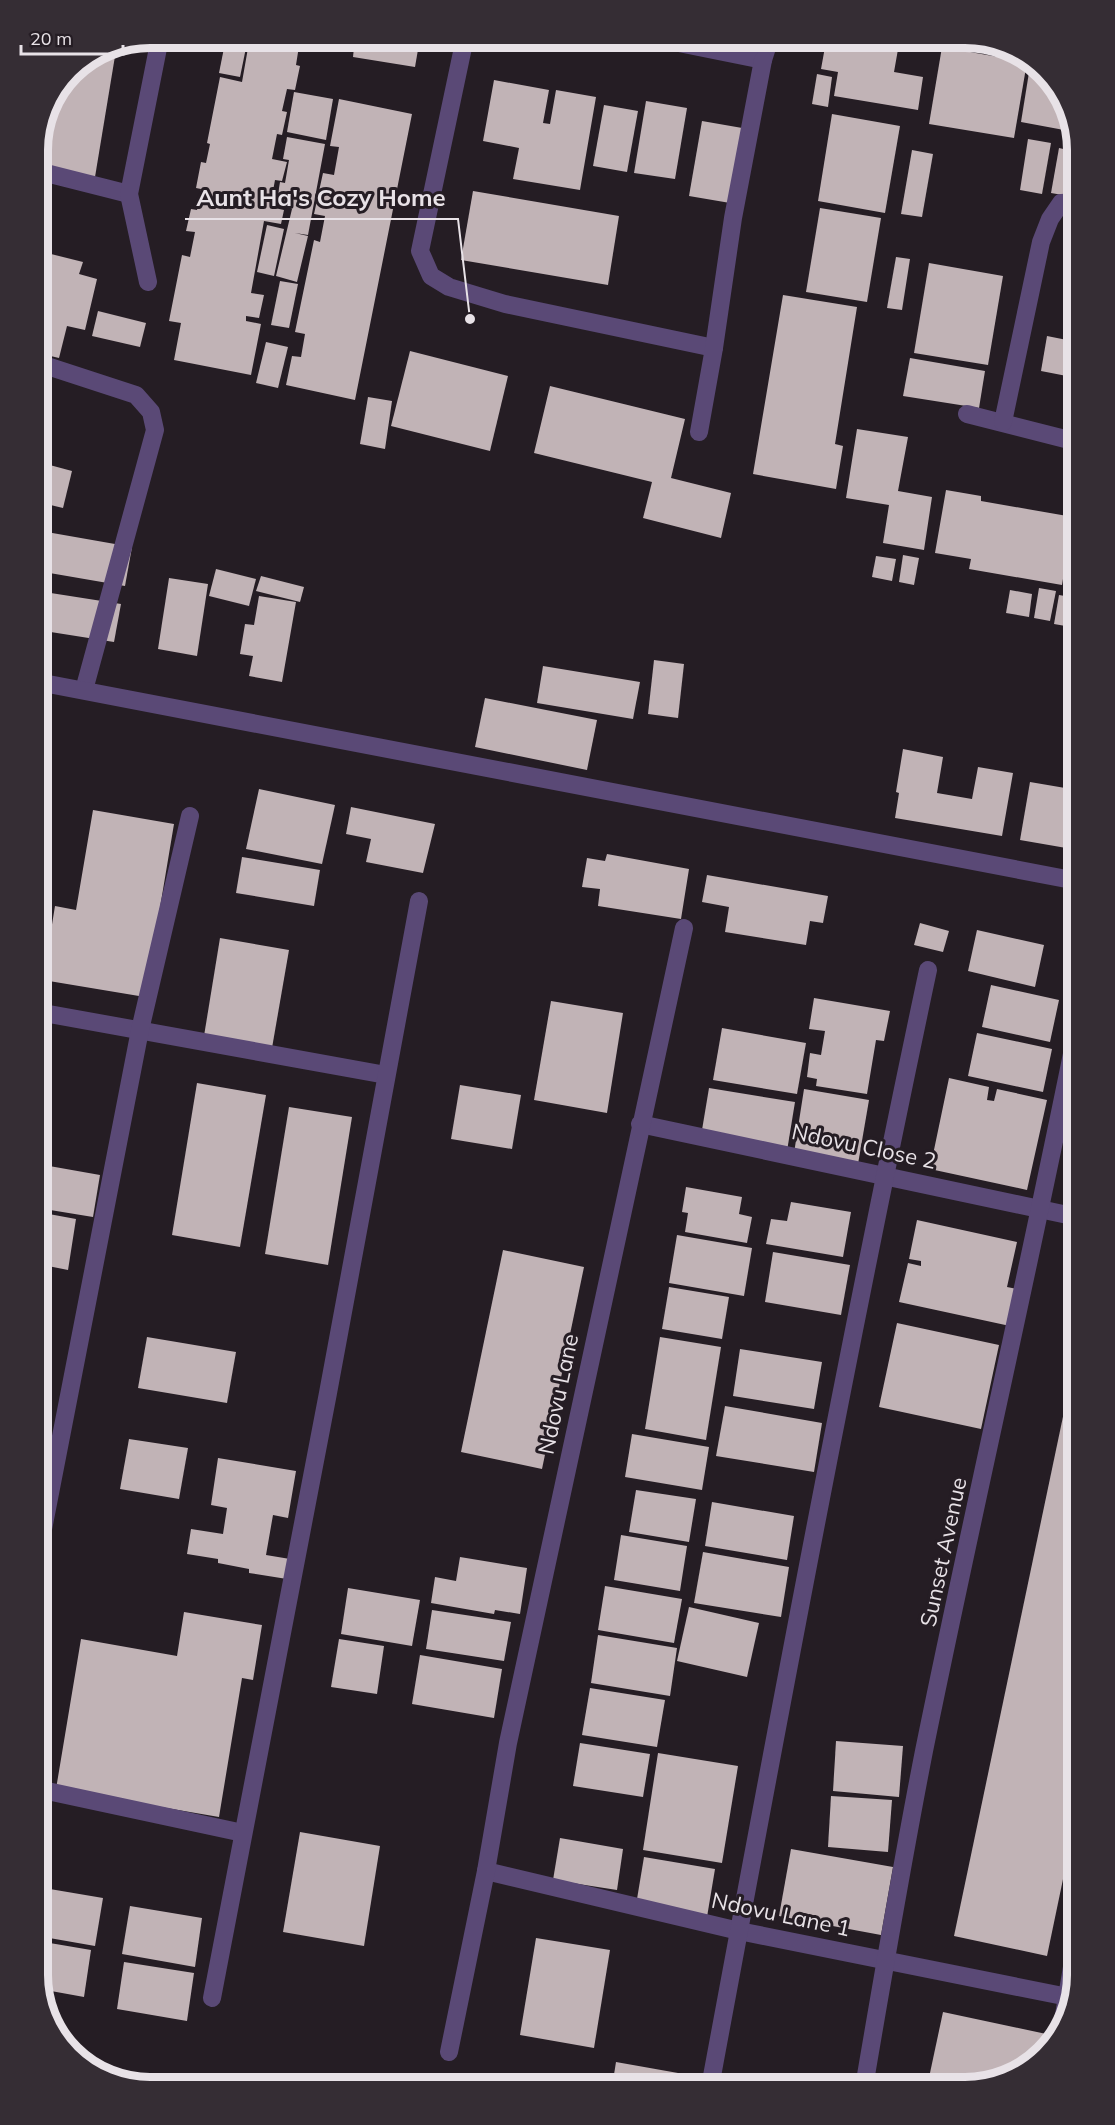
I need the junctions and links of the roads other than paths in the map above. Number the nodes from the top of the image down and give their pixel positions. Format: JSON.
{"nodes":[{"id":1,"x":158,"y":48,"type":"edge"},
{"id":2,"x":463,"y":48,"type":"edge"},
{"id":3,"x":704,"y":48,"type":"edge"},
{"id":4,"x":767,"y":48,"type":"edge"},
{"id":5,"x":763,"y":60,"type":"junction"},
{"id":6,"x":48,"y":174,"type":"edge"},
{"id":7,"x":129,"y":194,"type":"junction"},
{"id":8,"x":1067,"y":203,"type":"edge"},
{"id":9,"x":148,"y":282,"type":"dead end"},
{"id":10,"x":714,"y":348,"type":"junction"},
{"id":11,"x":48,"y":366,"type":"edge"},
{"id":12,"x":967,"y":414,"type":"dead end"},
{"id":13,"x":1004,"y":422,"type":"junction"},
{"id":14,"x":699,"y":432,"type":"dead end"},
{"id":15,"x":1067,"y":439,"type":"edge"},
{"id":16,"x":48,"y":684,"type":"edge"},
{"id":17,"x":84,"y":690,"type":"junction"},
{"id":18,"x":190,"y":816,"type":"dead end"},
{"id":19,"x":1067,"y":879,"type":"edge"},
{"id":20,"x":419,"y":900,"type":"dead end"},
{"id":21,"x":684,"y":928,"type":"dead end"},
{"id":22,"x":928,"y":970,"type":"dead end"},
{"id":23,"x":48,"y":1014,"type":"edge"},
{"id":24,"x":140,"y":1030,"type":"junction"},
{"id":25,"x":386,"y":1075,"type":"junction"},
{"id":26,"x":1067,"y":1079,"type":"edge"},
{"id":27,"x":640,"y":1124,"type":"junction"},
{"id":28,"x":885,"y":1175,"type":"junction"},
{"id":29,"x":1041,"y":1208,"type":"junction"},
{"id":30,"x":1067,"y":1214,"type":"edge"},
{"id":31,"x":48,"y":1504,"type":"edge"},
{"id":32,"x":48,"y":1791,"type":"edge"},
{"id":33,"x":243,"y":1833,"type":"junction"},
{"id":34,"x":486,"y":1871,"type":"junction"},
{"id":35,"x":739,"y":1931,"type":"junction"},
{"id":36,"x":886,"y":1960,"type":"junction"},
{"id":37,"x":1064,"y":1996,"type":"edge"},
{"id":38,"x":212,"y":1998,"type":"dead end"},
{"id":39,"x":449,"y":2052,"type":"dead end"},
{"id":40,"x":712,"y":2077,"type":"edge"},
{"id":41,"x":866,"y":2077,"type":"edge"}],
"edges":[{"from":1,"to":7,"type":"street"},
{"from":2,"to":10,"type":"street"},
{"from":3,"to":5,"type":"street"},
{"from":4,"to":5,"type":"street"},
{"from":5,"to":10,"type":"street"},
{"from":6,"to":7,"type":"street"},
{"from":7,"to":9,"type":"street"},
{"from":8,"to":13,"type":"street"},
{"from":10,"to":14,"type":"street"},
{"from":11,"to":17,"type":"street"},
{"from":12,"to":13,"type":"street"},
{"from":13,"to":15,"type":"street"},
{"from":16,"to":17,"type":"street"},
{"from":17,"to":19,"type":"street"},
{"from":18,"to":24,"type":"street"},
{"from":20,"to":25,"type":"street"},
{"from":21,"to":27,"type":"street","name":"Ndovu Lane"},
{"from":22,"to":28,"type":"street"},
{"from":23,"to":24,"type":"street"},
{"from":24,"to":25,"type":"street"},
{"from":24,"to":31,"type":"street"},
{"from":25,"to":33,"type":"street"},
{"from":26,"to":29,"type":"street","name":"Sunset Avenue"},
{"from":27,"to":28,"type":"street","name":"Ndovu Close 2"},
{"from":27,"to":34,"type":"street","name":"Ndovu Lane"},
{"from":28,"to":29,"type":"street","name":"Ndovu Close 2"},
{"from":28,"to":35,"type":"street"},
{"from":29,"to":30,"type":"street","name":"Ndovu Close 2"},
{"from":29,"to":36,"type":"street","name":"Sunset Avenue"},
{"from":32,"to":33,"type":"street"},
{"from":33,"to":38,"type":"street"},
{"from":34,"to":35,"type":"street","name":"Ndovu Lane 1"},
{"from":34,"to":39,"type":"street","name":"Ndovu Lane"},
{"from":35,"to":36,"type":"street","name":"Ndovu Lane 1"},
{"from":35,"to":40,"type":"street"},
{"from":36,"to":37,"type":"street","name":"Ndovu Lane 1"},
{"from":36,"to":41,"type":"street","name":"Sunset Avenue"}]}
